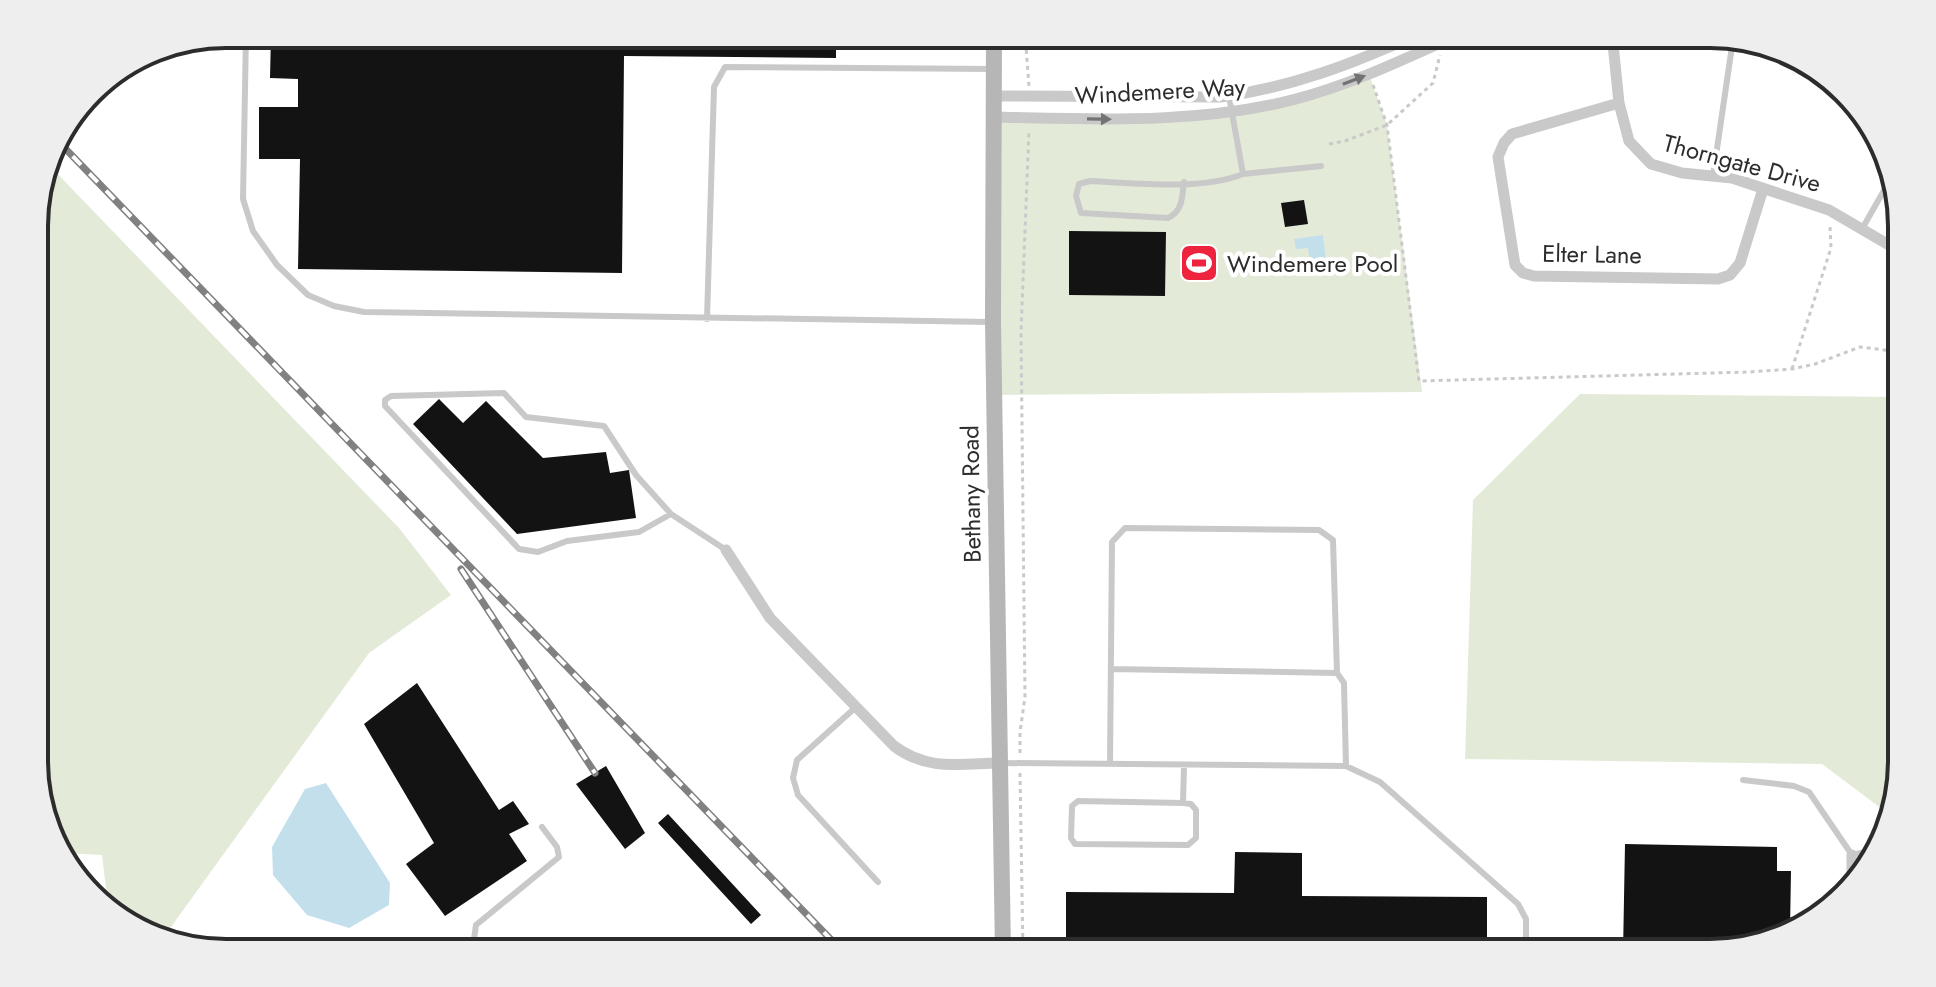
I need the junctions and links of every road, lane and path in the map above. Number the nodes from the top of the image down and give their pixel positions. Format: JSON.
{"nodes":[{"id":1,"x":246,"y":48,"type":"edge"},
{"id":2,"x":994,"y":48,"type":"edge"},
{"id":3,"x":1026,"y":48,"type":"edge"},
{"id":4,"x":1385,"y":48,"type":"edge"},
{"id":5,"x":1428,"y":48,"type":"edge"},
{"id":6,"x":1442,"y":48,"type":"edge"},
{"id":7,"x":1613,"y":48,"type":"edge"},
{"id":8,"x":1731,"y":50,"type":"edge"},
{"id":9,"x":993,"y":69,"type":"junction"},
{"id":10,"x":1369,"y":74,"type":"junction"},
{"id":11,"x":1029,"y":87,"type":"dead end"},
{"id":12,"x":993,"y":96,"type":"junction"},
{"id":13,"x":1229,"y":96,"type":"junction"},
{"id":14,"x":1619,"y":103,"type":"junction"},
{"id":15,"x":1230,"y":111,"type":"junction"},
{"id":16,"x":993,"y":117,"type":"junction"},
{"id":17,"x":1029,"y":124,"type":"dead end"},
{"id":18,"x":1387,"y":125,"type":"junction"},
{"id":19,"x":1329,"y":144,"type":"dead end"},
{"id":20,"x":1321,"y":166,"type":"dead end"},
{"id":21,"x":1243,"y":174,"type":"junction"},
{"id":22,"x":1713,"y":176,"type":"junction"},
{"id":23,"x":1184,"y":182,"type":"junction"},
{"id":24,"x":1763,"y":189,"type":"junction"},
{"id":25,"x":1884,"y":191,"type":"edge"},
{"id":26,"x":1829,"y":210,"type":"junction"},
{"id":27,"x":1862,"y":229,"type":"junction"},
{"id":28,"x":1888,"y":244,"type":"edge"},
{"id":29,"x":707,"y":319,"type":"junction"},
{"id":30,"x":993,"y":322,"type":"junction"},
{"id":31,"x":1888,"y":350,"type":"edge"},
{"id":32,"x":1792,"y":369,"type":"junction"},
{"id":33,"x":671,"y":514,"type":"junction"},
{"id":34,"x":726,"y":550,"type":"joint"},
{"id":35,"x":1111,"y":669,"type":"junction"},
{"id":36,"x":1337,"y":673,"type":"junction"},
{"id":37,"x":856,"y":707,"type":"junction"},
{"id":38,"x":998,"y":763,"type":"junction"},
{"id":39,"x":1020,"y":763,"type":"junction"},
{"id":40,"x":1110,"y":764,"type":"junction"},
{"id":41,"x":1184,"y":765,"type":"junction"},
{"id":42,"x":1346,"y":766,"type":"junction"},
{"id":43,"x":1743,"y":780,"type":"dead end"},
{"id":44,"x":1183,"y":803,"type":"junction"},
{"id":45,"x":542,"y":827,"type":"dead end"},
{"id":46,"x":1862,"y":853,"type":"edge"},
{"id":47,"x":1852,"y":855,"type":"junction"},
{"id":48,"x":1852,"y":868,"type":"edge"},
{"id":49,"x":878,"y":882,"type":"dead end"},
{"id":50,"x":474,"y":939,"type":"edge"},
{"id":51,"x":1003,"y":939,"type":"edge"},
{"id":52,"x":1023,"y":939,"type":"edge"},
{"id":53,"x":1526,"y":939,"type":"edge"}],
"edges":[{"from":1,"to":29,"type":"lane"},
{"from":2,"to":9,"type":"main road","name":"Bethany Road"},
{"from":3,"to":11,"type":"path"},
{"from":4,"to":13,"type":"street","name":"Windemere Way"},
{"from":5,"to":10,"type":"street","name":"Windemere Way"},
{"from":6,"to":18,"type":"path"},
{"from":7,"to":14,"type":"street","name":"Thorngate Drive"},
{"from":8,"to":22,"type":"lane"},
{"from":9,"to":12,"type":"main road","name":"Bethany Road"},
{"from":9,"to":29,"type":"lane"},
{"from":15,"to":10,"type":"street","name":"Windemere Way","one_way":true},
{"from":10,"to":18,"type":"path"},
{"from":12,"to":13,"type":"street","name":"Windemere Way"},
{"from":12,"to":16,"type":"main road","name":"Bethany Road"},
{"from":13,"to":15,"type":"lane"},
{"from":14,"to":22,"type":"street","name":"Thorngate Drive"},
{"from":14,"to":24,"type":"street","name":"Elter Lane"},
{"from":16,"to":15,"type":"street","name":"Windemere Way","one_way":true},
{"from":15,"to":21,"type":"lane"},
{"from":16,"to":30,"type":"main road","name":"Bethany Road"},
{"from":17,"to":39,"type":"path"},
{"from":18,"to":19,"type":"path"},
{"from":18,"to":32,"type":"path"},
{"from":20,"to":21,"type":"lane"},
{"from":21,"to":23,"type":"lane"},
{"from":22,"to":24,"type":"street","name":"Thorngate Drive"},
{"from":23,"to":23,"type":"lane"},
{"from":24,"to":26,"type":"street","name":"Thorngate Drive"},
{"from":25,"to":27,"type":"lane"},
{"from":26,"to":27,"type":"street","name":"Thorngate Drive"},
{"from":26,"to":32,"type":"path"},
{"from":27,"to":28,"type":"street","name":"Thorngate Drive"},
{"from":29,"to":30,"type":"lane"},
{"from":30,"to":38,"type":"main road","name":"Bethany Road"},
{"from":31,"to":32,"type":"path"},
{"from":33,"to":33,"type":"lane"},
{"from":33,"to":34,"type":"lane"},
{"from":34,"to":37,"type":"street"},
{"from":35,"to":36,"type":"lane"},
{"from":35,"to":36,"type":"lane"},
{"from":35,"to":40,"type":"lane"},
{"from":36,"to":42,"type":"lane"},
{"from":37,"to":38,"type":"street"},
{"from":37,"to":49,"type":"lane"},
{"from":38,"to":39,"type":"lane"},
{"from":38,"to":51,"type":"main road","name":"Bethany Road"},
{"from":39,"to":40,"type":"lane"},
{"from":39,"to":52,"type":"path"},
{"from":40,"to":41,"type":"lane"},
{"from":41,"to":42,"type":"lane"},
{"from":41,"to":44,"type":"lane"},
{"from":42,"to":53,"type":"lane"},
{"from":43,"to":47,"type":"lane"},
{"from":44,"to":44,"type":"lane"},
{"from":45,"to":50,"type":"lane"},
{"from":46,"to":47,"type":"lane"},
{"from":47,"to":48,"type":"street"}]}
